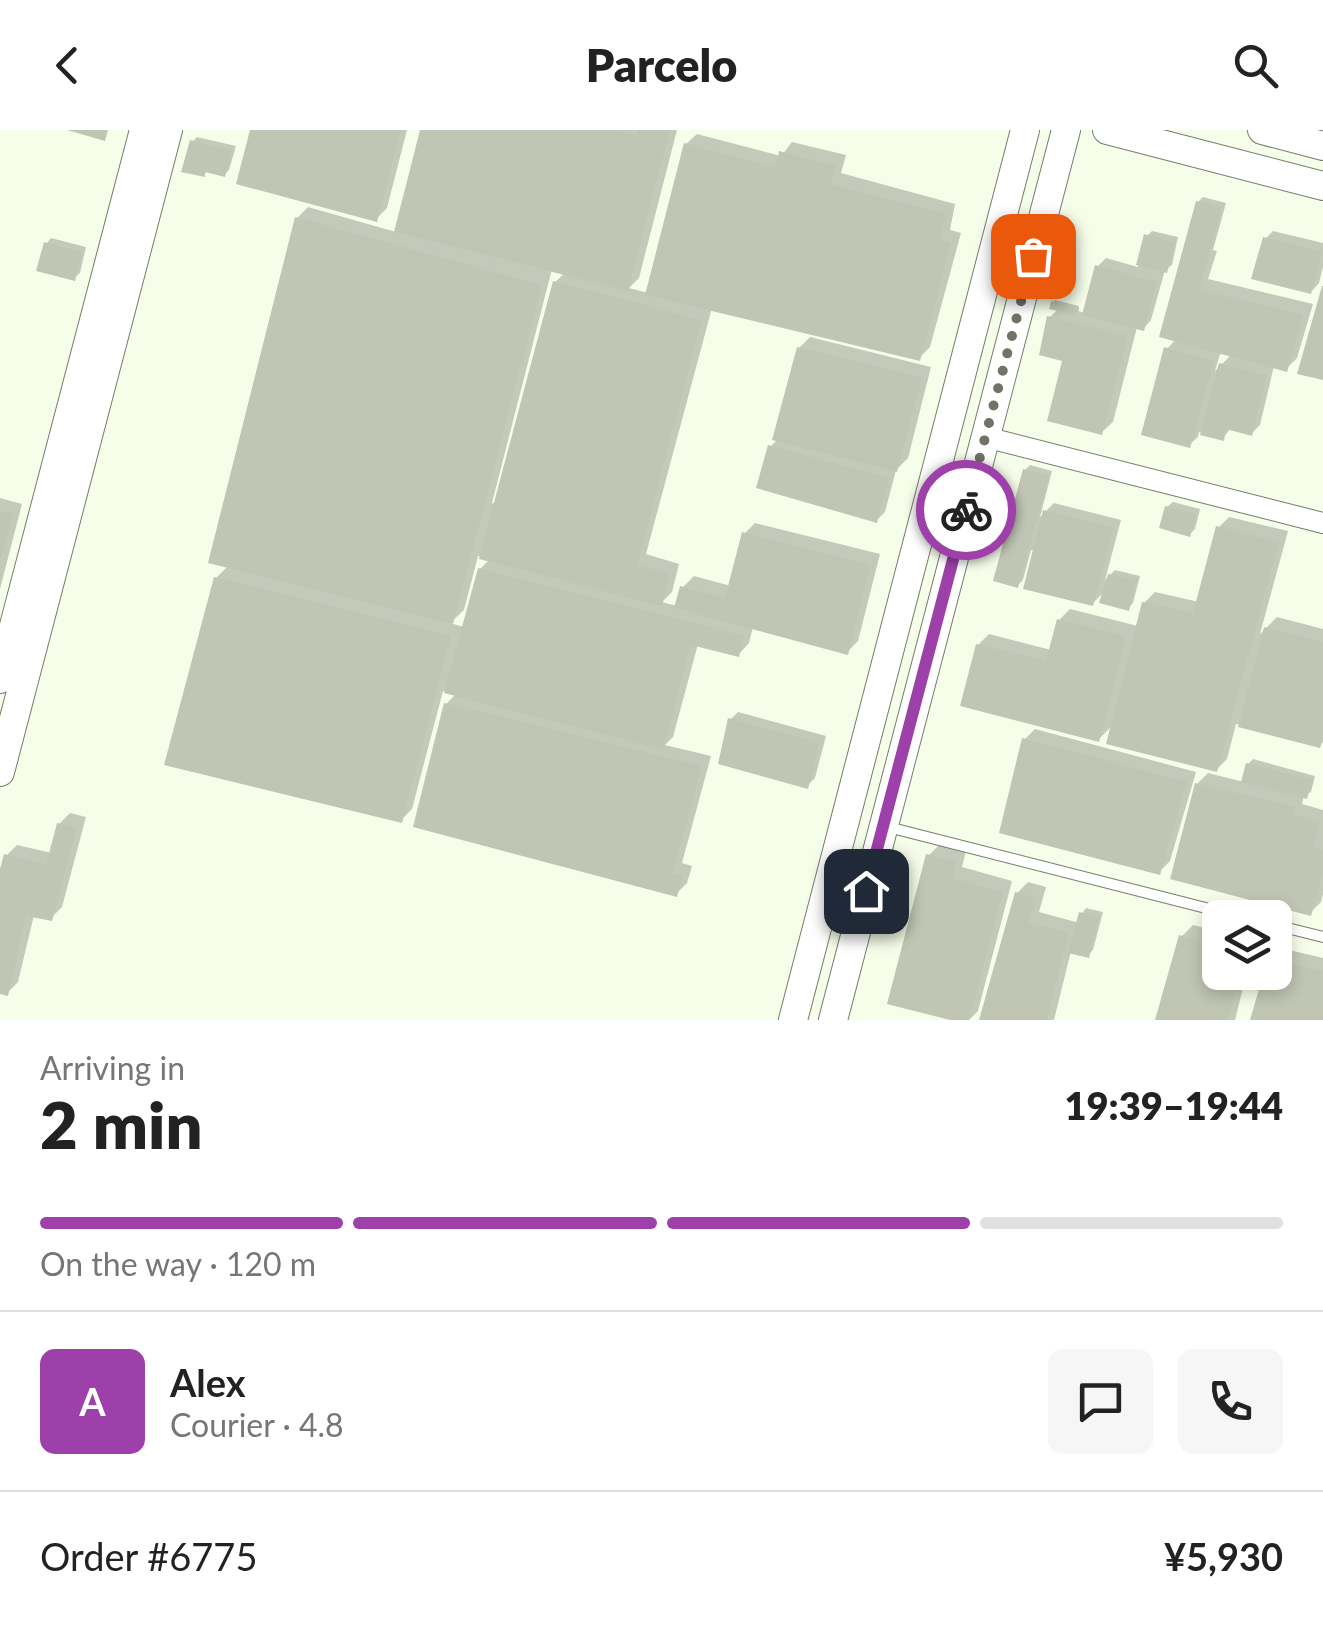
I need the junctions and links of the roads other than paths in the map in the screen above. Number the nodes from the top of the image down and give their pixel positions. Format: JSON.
{"nodes":[{"id":1,"x":144,"y":130,"type":"edge"},
{"id":2,"x":168,"y":130,"type":"edge"},
{"id":3,"x":1025,"y":130,"type":"edge"},
{"id":4,"x":1066,"y":130,"type":"edge"},
{"id":5,"x":1107,"y":130,"type":"edge"},
{"id":6,"x":1262,"y":130,"type":"edge"},
{"id":7,"x":1323,"y":146,"type":"edge"},
{"id":8,"x":1323,"y":186,"type":"edge"},
{"id":9,"x":986,"y":437,"type":"junction"},
{"id":10,"x":1323,"y":523,"type":"edge"},
{"id":11,"x":0,"y":679,"type":"edge"},
{"id":12,"x":0,"y":772,"type":"edge"},
{"id":13,"x":883,"y":826,"type":"junction"},
{"id":14,"x":1202,"y":907,"type":"edge"},
{"id":15,"x":1292,"y":929,"type":"edge"},
{"id":16,"x":1323,"y":937,"type":"edge"},
{"id":17,"x":793,"y":1020,"type":"edge"},
{"id":18,"x":833,"y":1020,"type":"edge"}],
"edges":[{"from":1,"to":11,"type":"street"},
{"from":2,"to":12,"type":"street"},
{"from":3,"to":17,"type":"street"},
{"from":4,"to":9,"type":"street"},
{"from":5,"to":8,"type":"street"},
{"from":6,"to":7,"type":"street"},
{"from":9,"to":10,"type":"street"},
{"from":9,"to":13,"type":"street"},
{"from":13,"to":14,"type":"lane"},
{"from":13,"to":18,"type":"street"},
{"from":15,"to":16,"type":"lane"}]}
